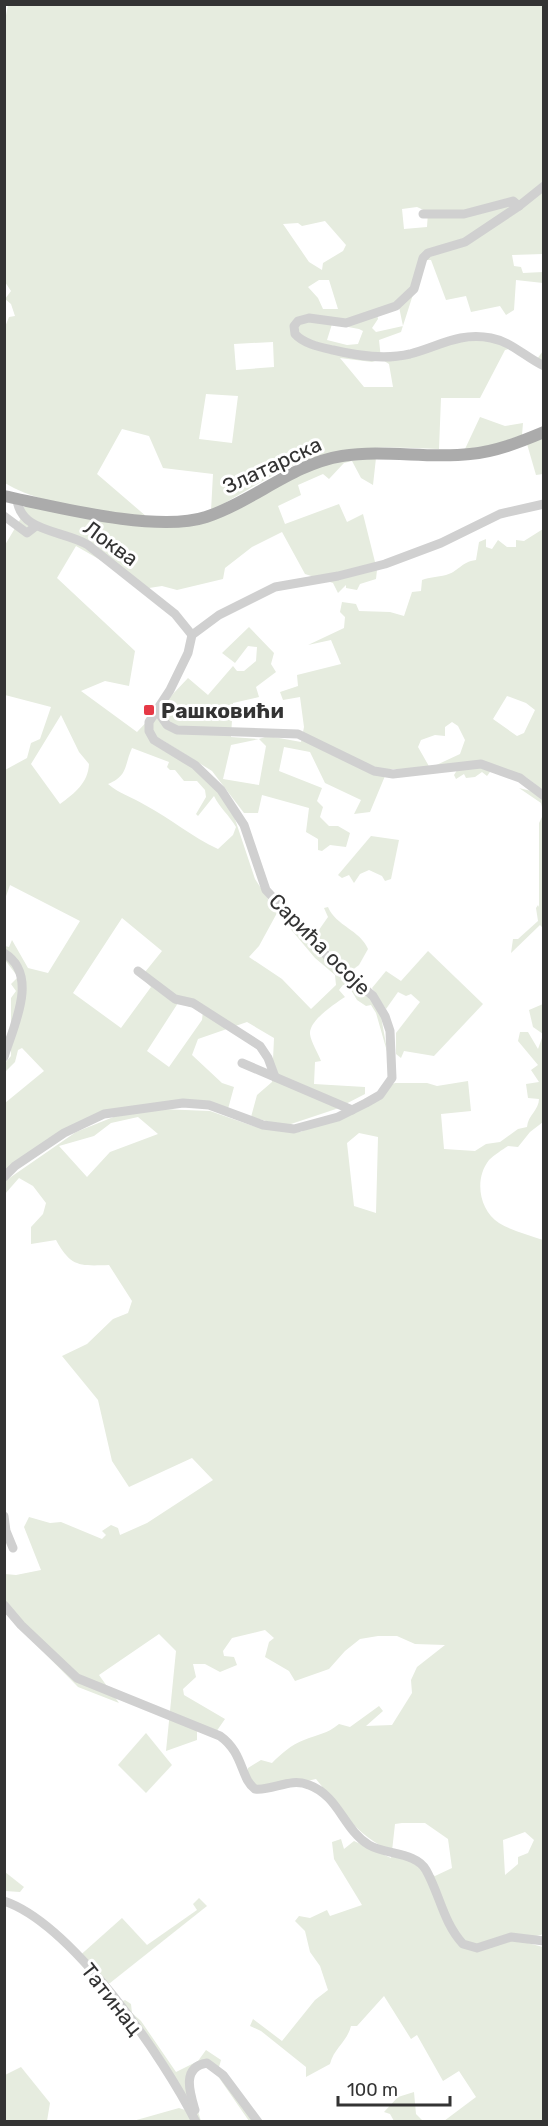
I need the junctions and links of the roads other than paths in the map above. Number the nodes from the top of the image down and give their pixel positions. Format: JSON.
{"nodes":[{"id":1,"x":543,"y":186,"type":"edge"},
{"id":2,"x":519,"y":206,"type":"junction"},
{"id":3,"x":423,"y":214,"type":"dead end"},
{"id":4,"x":543,"y":366,"type":"edge"},
{"id":5,"x":543,"y":432,"type":"edge"},
{"id":6,"x":11,"y":497,"type":"edge"},
{"id":7,"x":543,"y":504,"type":"edge"},
{"id":8,"x":4,"y":516,"type":"edge"},
{"id":9,"x":36,"y":526,"type":"junction"},
{"id":10,"x":192,"y":635,"type":"junction"},
{"id":11,"x":156,"y":709,"type":"junction"},
{"id":12,"x":543,"y":796,"type":"edge"},
{"id":13,"x":4,"y":953,"type":"edge"},
{"id":14,"x":138,"y":971,"type":"dead end"},
{"id":15,"x":5,"y":1056,"type":"edge"},
{"id":16,"x":242,"y":1063,"type":"dead end"},
{"id":17,"x":275,"y":1077,"type":"junction"},
{"id":18,"x":352,"y":1110,"type":"junction"},
{"id":19,"x":4,"y":1177,"type":"edge"},
{"id":20,"x":4,"y":1516,"type":"edge"},
{"id":21,"x":13,"y":1548,"type":"dead end"},
{"id":22,"x":4,"y":1605,"type":"edge"},
{"id":23,"x":4,"y":1901,"type":"edge"},
{"id":24,"x":543,"y":1941,"type":"edge"},
{"id":25,"x":196,"y":2121,"type":"edge"},
{"id":26,"x":258,"y":2121,"type":"edge"}],
"edges":[{"from":1,"to":2,"type":"street"},
{"from":2,"to":3,"type":"street"},
{"from":2,"to":4,"type":"street"},
{"from":5,"to":6,"type":"main road","name":"Златарска"},
{"from":6,"to":9,"type":"street"},
{"from":7,"to":10,"type":"street"},
{"from":8,"to":9,"type":"street","name":"Локва"},
{"from":9,"to":10,"type":"street","name":"Локва"},
{"from":10,"to":11,"type":"street","name":"Сарића осоје"},
{"from":11,"to":12,"type":"street"},
{"from":11,"to":18,"type":"street","name":"Сарића осоје"},
{"from":13,"to":15,"type":"street"},
{"from":14,"to":17,"type":"street"},
{"from":16,"to":17,"type":"street"},
{"from":17,"to":18,"type":"street"},
{"from":18,"to":19,"type":"street","name":"Сарића осоје"},
{"from":20,"to":21,"type":"street"},
{"from":22,"to":24,"type":"street"},
{"from":23,"to":25,"type":"street","name":"Татинац"},
{"from":25,"to":26,"type":"street"}]}
